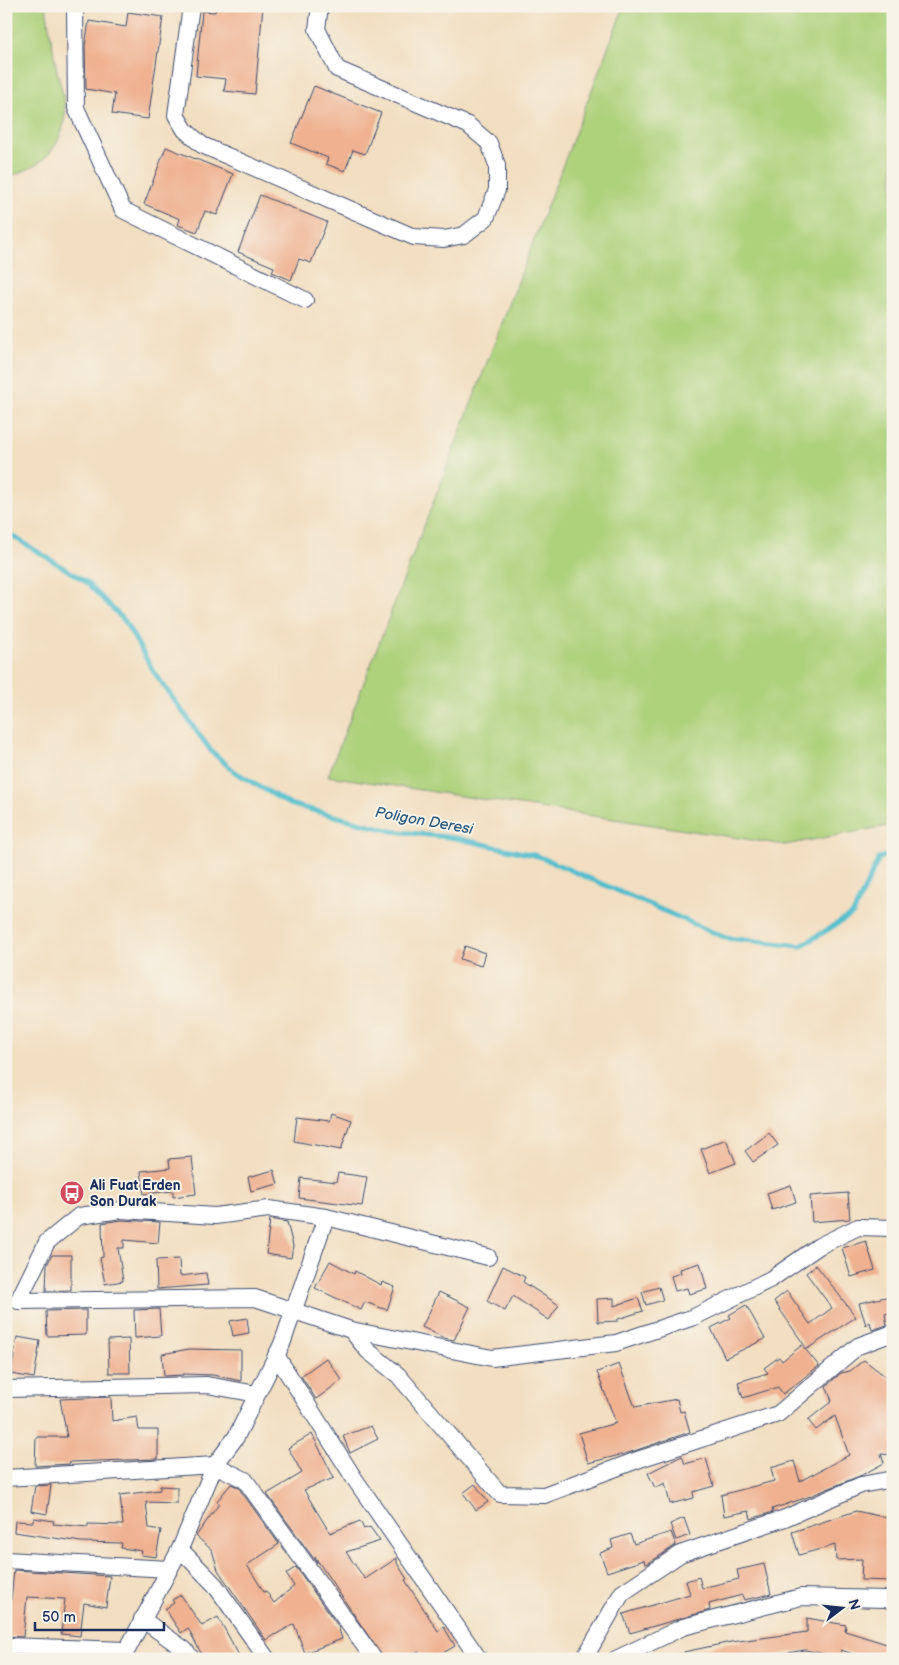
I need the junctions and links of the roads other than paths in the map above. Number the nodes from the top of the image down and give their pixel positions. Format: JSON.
{"nodes":[{"id":1,"x":75,"y":6,"type":"edge"},
{"id":2,"x":191,"y":6,"type":"edge"},
{"id":3,"x":320,"y":6,"type":"edge"},
{"id":4,"x":305,"y":300,"type":"dead end"},
{"id":5,"x":326,"y":1217,"type":"junction"},
{"id":6,"x":893,"y":1228,"type":"edge"},
{"id":7,"x":488,"y":1257,"type":"dead end"},
{"id":8,"x":293,"y":1310,"type":"junction"},
{"id":9,"x":350,"y":1330,"type":"junction"},
{"id":10,"x":893,"y":1333,"type":"edge"},
{"id":11,"x":276,"y":1355,"type":"junction"},
{"id":12,"x":6,"y":1390,"type":"edge"},
{"id":13,"x":257,"y":1394,"type":"junction"},
{"id":14,"x":215,"y":1465,"type":"junction"},
{"id":15,"x":6,"y":1478,"type":"edge"},
{"id":16,"x":893,"y":1479,"type":"edge"},
{"id":17,"x":180,"y":1548,"type":"junction"},
{"id":18,"x":6,"y":1560,"type":"edge"},
{"id":19,"x":169,"y":1569,"type":"junction"},
{"id":20,"x":893,"y":1601,"type":"edge"},
{"id":21,"x":142,"y":1619,"type":"junction"},
{"id":22,"x":6,"y":1646,"type":"edge"},
{"id":23,"x":127,"y":1656,"type":"edge"},
{"id":24,"x":192,"y":1659,"type":"edge"},
{"id":25,"x":267,"y":1659,"type":"edge"},
{"id":26,"x":374,"y":1659,"type":"edge"},
{"id":27,"x":479,"y":1659,"type":"edge"},
{"id":28,"x":584,"y":1659,"type":"edge"},
{"id":29,"x":616,"y":1659,"type":"edge"}],
"edges":[{"from":1,"to":4,"type":"street"},
{"from":2,"to":3,"type":"street"},
{"from":5,"to":7,"type":"street"},
{"from":5,"to":8,"type":"street"},
{"from":5,"to":8,"type":"street"},
{"from":6,"to":9,"type":"street"},
{"from":8,"to":9,"type":"street"},
{"from":8,"to":11,"type":"street"},
{"from":9,"to":10,"type":"street"},
{"from":11,"to":13,"type":"street"},
{"from":11,"to":27,"type":"street"},
{"from":12,"to":13,"type":"street"},
{"from":13,"to":14,"type":"street"},
{"from":14,"to":15,"type":"street"},
{"from":14,"to":17,"type":"street"},
{"from":14,"to":26,"type":"street"},
{"from":16,"to":28,"type":"street"},
{"from":17,"to":19,"type":"street"},
{"from":17,"to":25,"type":"street"},
{"from":18,"to":19,"type":"street"},
{"from":19,"to":21,"type":"street"},
{"from":20,"to":29,"type":"street"},
{"from":21,"to":23,"type":"street"},
{"from":21,"to":24,"type":"street"},
{"from":22,"to":23,"type":"street"}]}
